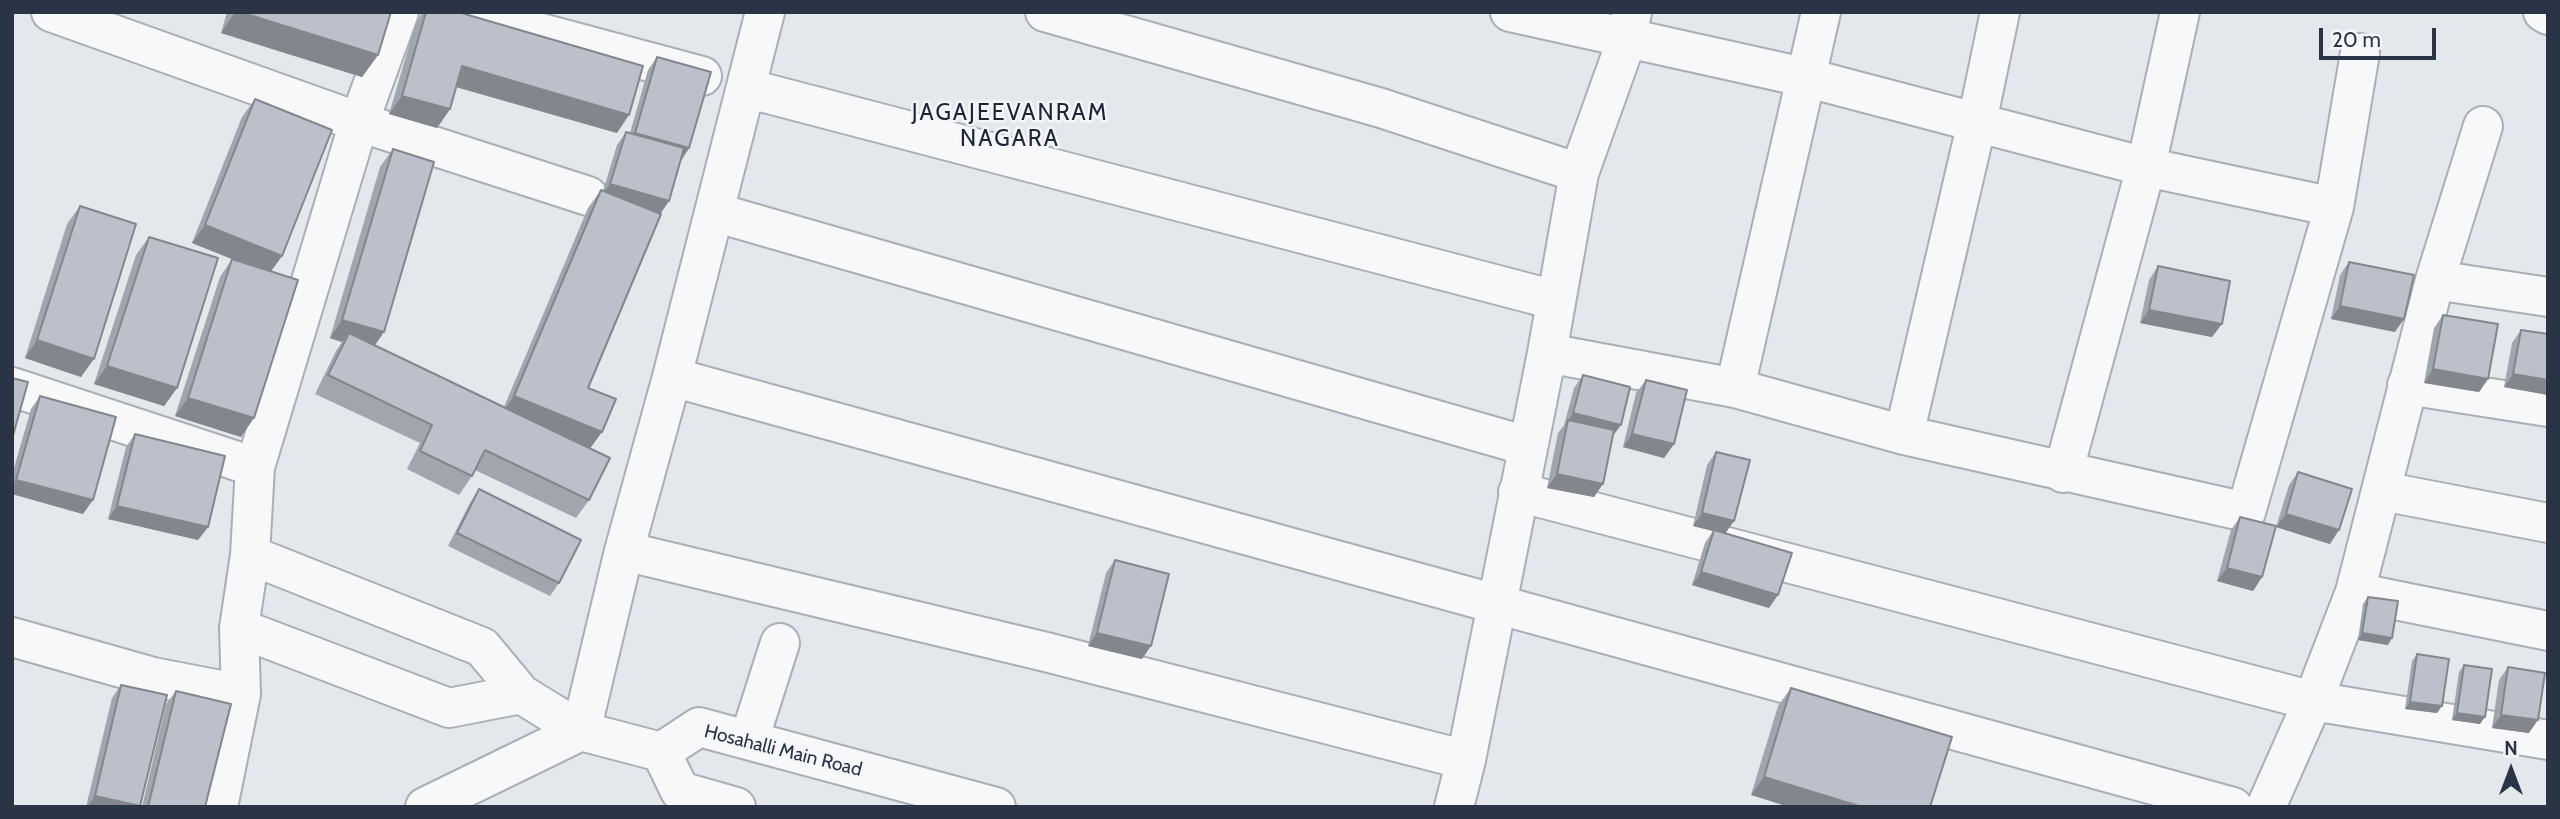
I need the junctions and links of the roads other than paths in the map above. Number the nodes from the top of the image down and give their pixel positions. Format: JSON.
{"nodes":[{"id":1,"x":51,"y":12,"type":"edge"},
{"id":2,"x":399,"y":12,"type":"edge"},
{"id":3,"x":463,"y":12,"type":"edge"},
{"id":4,"x":765,"y":12,"type":"edge"},
{"id":5,"x":1045,"y":12,"type":"edge"},
{"id":6,"x":1510,"y":12,"type":"edge"},
{"id":7,"x":1821,"y":12,"type":"edge"},
{"id":8,"x":2000,"y":12,"type":"edge"},
{"id":9,"x":2180,"y":12,"type":"edge"},
{"id":10,"x":2543,"y":12,"type":"edge"},
{"id":11,"x":2548,"y":15,"type":"edge"},
{"id":12,"x":1630,"y":26,"type":"edge"},
{"id":13,"x":2360,"y":53,"type":"dead end"},
{"id":14,"x":702,"y":76,"type":"edge"},
{"id":15,"x":1808,"y":78,"type":"junction"},
{"id":16,"x":746,"y":88,"type":"junction"},
{"id":17,"x":359,"y":122,"type":"junction"},
{"id":18,"x":1977,"y":122,"type":"junction"},
{"id":19,"x":2483,"y":126,"type":"dead end"},
{"id":20,"x":2146,"y":167,"type":"junction"},
{"id":21,"x":1579,"y":173,"type":"junction"},
{"id":22,"x":589,"y":195,"type":"dead end"},
{"id":23,"x":2334,"y":207,"type":"junction"},
{"id":24,"x":714,"y":212,"type":"junction"},
{"id":25,"x":2435,"y":280,"type":"junction"},
{"id":26,"x":2548,"y":298,"type":"edge"},
{"id":27,"x":1555,"y":300,"type":"junction"},
{"id":28,"x":1547,"y":353,"type":"junction"},
{"id":29,"x":672,"y":377,"type":"junction"},
{"id":30,"x":2407,"y":384,"type":"junction"},
{"id":31,"x":12,"y":387,"type":"edge"},
{"id":32,"x":1735,"y":388,"type":"junction"},
{"id":33,"x":2548,"y":407,"type":"edge"},
{"id":34,"x":1904,"y":435,"type":"junction"},
{"id":35,"x":1527,"y":446,"type":"junction"},
{"id":36,"x":255,"y":467,"type":"junction"},
{"id":37,"x":2063,"y":472,"type":"junction"},
{"id":38,"x":2382,"y":491,"type":"junction"},
{"id":39,"x":1518,"y":492,"type":"junction"},
{"id":40,"x":2548,"y":523,"type":"edge"},
{"id":41,"x":624,"y":551,"type":"junction"},
{"id":42,"x":250,"y":555,"type":"junction"},
{"id":43,"x":2355,"y":592,"type":"junction"},
{"id":44,"x":1497,"y":602,"type":"junction"},
{"id":45,"x":239,"y":628,"type":"junction"},
{"id":46,"x":2548,"y":631,"type":"edge"},
{"id":47,"x":12,"y":637,"type":"edge"},
{"id":48,"x":780,"y":643,"type":"dead end"},
{"id":49,"x":241,"y":694,"type":"junction"},
{"id":50,"x":521,"y":694,"type":"junction"},
{"id":51,"x":2313,"y":701,"type":"junction"},
{"id":52,"x":581,"y":731,"type":"junction"},
{"id":53,"x":749,"y":740,"type":"junction"},
{"id":54,"x":2548,"y":740,"type":"edge"},
{"id":55,"x":661,"y":752,"type":"junction"},
{"id":56,"x":1466,"y":760,"type":"junction"},
{"id":57,"x":218,"y":807,"type":"edge"},
{"id":58,"x":425,"y":807,"type":"edge"},
{"id":59,"x":736,"y":807,"type":"edge"},
{"id":60,"x":996,"y":807,"type":"edge"},
{"id":61,"x":1454,"y":807,"type":"edge"},
{"id":62,"x":2233,"y":807,"type":"edge"},
{"id":63,"x":2266,"y":807,"type":"edge"}],
"edges":[{"from":1,"to":17,"type":"street"},
{"from":2,"to":17,"type":"street"},
{"from":3,"to":14,"type":"street"},
{"from":4,"to":16,"type":"street"},
{"from":5,"to":21,"type":"street"},
{"from":6,"to":12,"type":"street"},
{"from":7,"to":15,"type":"street"},
{"from":8,"to":18,"type":"street"},
{"from":9,"to":20,"type":"street"},
{"from":10,"to":11,"type":"street"},
{"from":12,"to":15,"type":"street"},
{"from":12,"to":21,"type":"street"},
{"from":13,"to":23,"type":"street"},
{"from":15,"to":18,"type":"street"},
{"from":15,"to":32,"type":"street"},
{"from":16,"to":24,"type":"street"},
{"from":16,"to":27,"type":"street"},
{"from":17,"to":22,"type":"street"},
{"from":17,"to":36,"type":"street"},
{"from":18,"to":20,"type":"street"},
{"from":18,"to":34,"type":"street"},
{"from":19,"to":25,"type":"street"},
{"from":20,"to":23,"type":"street"},
{"from":20,"to":37,"type":"street"},
{"from":21,"to":27,"type":"street"},
{"from":23,"to":37,"type":"street"},
{"from":24,"to":29,"type":"street"},
{"from":24,"to":35,"type":"street"},
{"from":25,"to":26,"type":"street"},
{"from":25,"to":30,"type":"street"},
{"from":27,"to":28,"type":"street"},
{"from":28,"to":32,"type":"street"},
{"from":28,"to":35,"type":"street"},
{"from":29,"to":41,"type":"street"},
{"from":29,"to":44,"type":"street"},
{"from":30,"to":33,"type":"street"},
{"from":30,"to":38,"type":"street"},
{"from":31,"to":36,"type":"street"},
{"from":32,"to":34,"type":"street"},
{"from":34,"to":37,"type":"street"},
{"from":35,"to":39,"type":"street"},
{"from":36,"to":42,"type":"street"},
{"from":38,"to":40,"type":"street"},
{"from":38,"to":43,"type":"street"},
{"from":39,"to":44,"type":"street"},
{"from":39,"to":51,"type":"street"},
{"from":41,"to":52,"type":"street"},
{"from":41,"to":56,"type":"street"},
{"from":42,"to":45,"type":"street"},
{"from":42,"to":50,"type":"street"},
{"from":43,"to":46,"type":"street"},
{"from":43,"to":51,"type":"street"},
{"from":44,"to":56,"type":"street"},
{"from":44,"to":62,"type":"street"},
{"from":45,"to":49,"type":"street"},
{"from":45,"to":50,"type":"street"},
{"from":47,"to":49,"type":"street"},
{"from":48,"to":53,"type":"street"},
{"from":49,"to":57,"type":"street"},
{"from":50,"to":52,"type":"street"},
{"from":51,"to":54,"type":"street"},
{"from":51,"to":63,"type":"street"},
{"from":52,"to":55,"type":"street"},
{"from":52,"to":58,"type":"street"},
{"from":53,"to":55,"type":"street","name":"Hosahalli Main Road"},
{"from":53,"to":60,"type":"street","name":"Hosahalli Main Road"},
{"from":55,"to":59,"type":"street"},
{"from":56,"to":61,"type":"street"}]}
